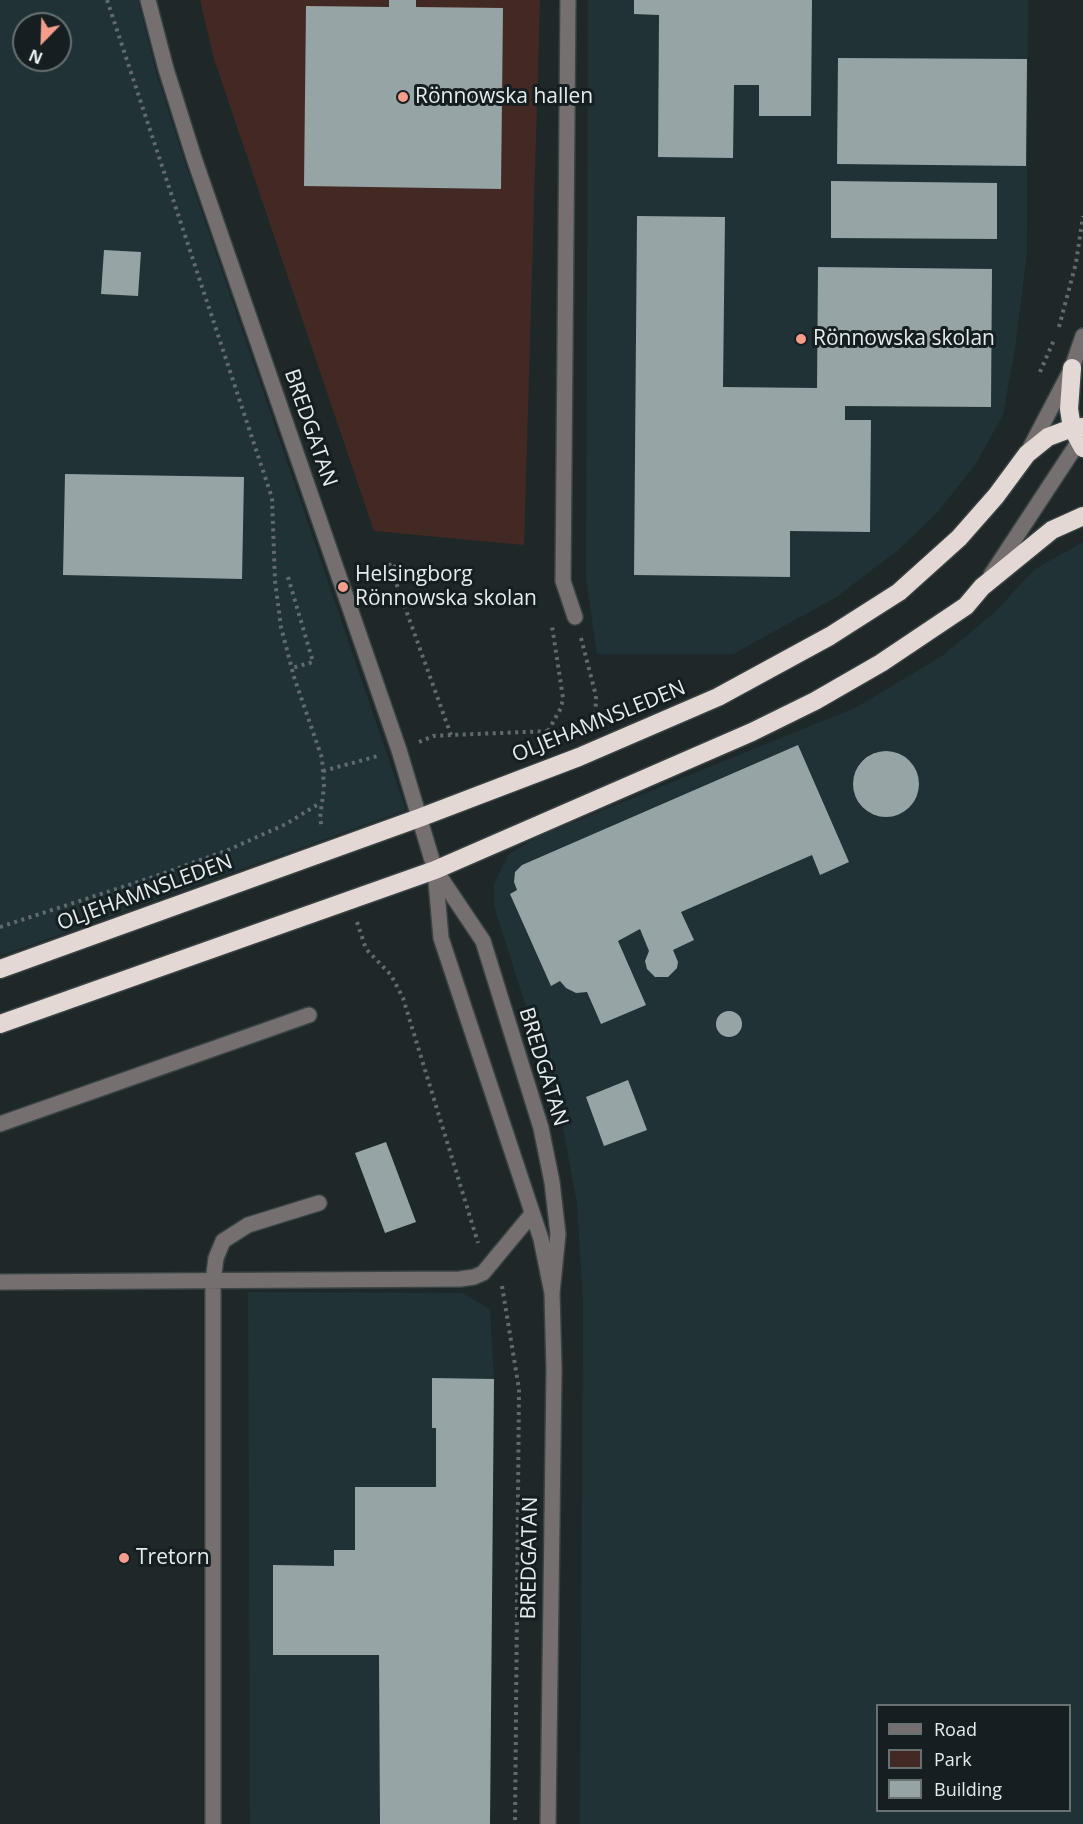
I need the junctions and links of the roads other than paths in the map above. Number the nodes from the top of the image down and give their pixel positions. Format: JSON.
{"nodes":[{"id":1,"x":148,"y":0,"type":"edge"},
{"id":2,"x":568,"y":0,"type":"edge"},
{"id":3,"x":1083,"y":336,"type":"edge"},
{"id":4,"x":1072,"y":368,"type":"junction"},
{"id":5,"x":1080,"y":436,"type":"edge"},
{"id":6,"x":1028,"y":454,"type":"junction"},
{"id":7,"x":1083,"y":516,"type":"edge"},
{"id":8,"x":982,"y":587,"type":"junction"},
{"id":9,"x":574,"y":617,"type":"road end"},
{"id":10,"x":419,"y":818,"type":"junction"},
{"id":11,"x":435,"y":870,"type":"junction"},
{"id":12,"x":0,"y":969,"type":"edge"},
{"id":13,"x":309,"y":1015,"type":"dead end"},
{"id":14,"x":0,"y":1024,"type":"edge"},
{"id":15,"x":0,"y":1124,"type":"edge"},
{"id":16,"x":319,"y":1203,"type":"dead end"},
{"id":17,"x":532,"y":1214,"type":"junction"},
{"id":18,"x":213,"y":1281,"type":"junction"},
{"id":19,"x":0,"y":1282,"type":"edge"},
{"id":20,"x":552,"y":1293,"type":"junction"},
{"id":21,"x":213,"y":1824,"type":"edge"},
{"id":22,"x":548,"y":1824,"type":"edge"}],
"edges":[{"from":1,"to":10,"type":"street","name":"BREDGATAN"},
{"from":2,"to":9,"type":"street"},
{"from":3,"to":4,"type":"street","name":"OLJEHAMNSLEDEN"},
{"from":4,"to":5,"type":"highway"},
{"from":4,"to":6,"type":"street","name":"OLJEHAMNSLEDEN"},
{"from":5,"to":6,"type":"highway"},
{"from":5,"to":8,"type":"street"},
{"from":6,"to":10,"type":"highway","name":"OLJEHAMNSLEDEN"},
{"from":7,"to":8,"type":"highway"},
{"from":8,"to":11,"type":"highway"},
{"from":10,"to":11,"type":"street","name":"BREDGATAN"},
{"from":10,"to":12,"type":"highway","name":"OLJEHAMNSLEDEN"},
{"from":11,"to":14,"type":"highway"},
{"from":11,"to":17,"type":"street","name":"BREDGATAN"},
{"from":11,"to":20,"type":"street","name":"BREDGATAN"},
{"from":13,"to":15,"type":"street"},
{"from":16,"to":18,"type":"street"},
{"from":17,"to":18,"type":"street"},
{"from":17,"to":20,"type":"street","name":"BREDGATAN"},
{"from":18,"to":19,"type":"street"},
{"from":18,"to":21,"type":"street"},
{"from":20,"to":22,"type":"street","name":"BREDGATAN"}]}
